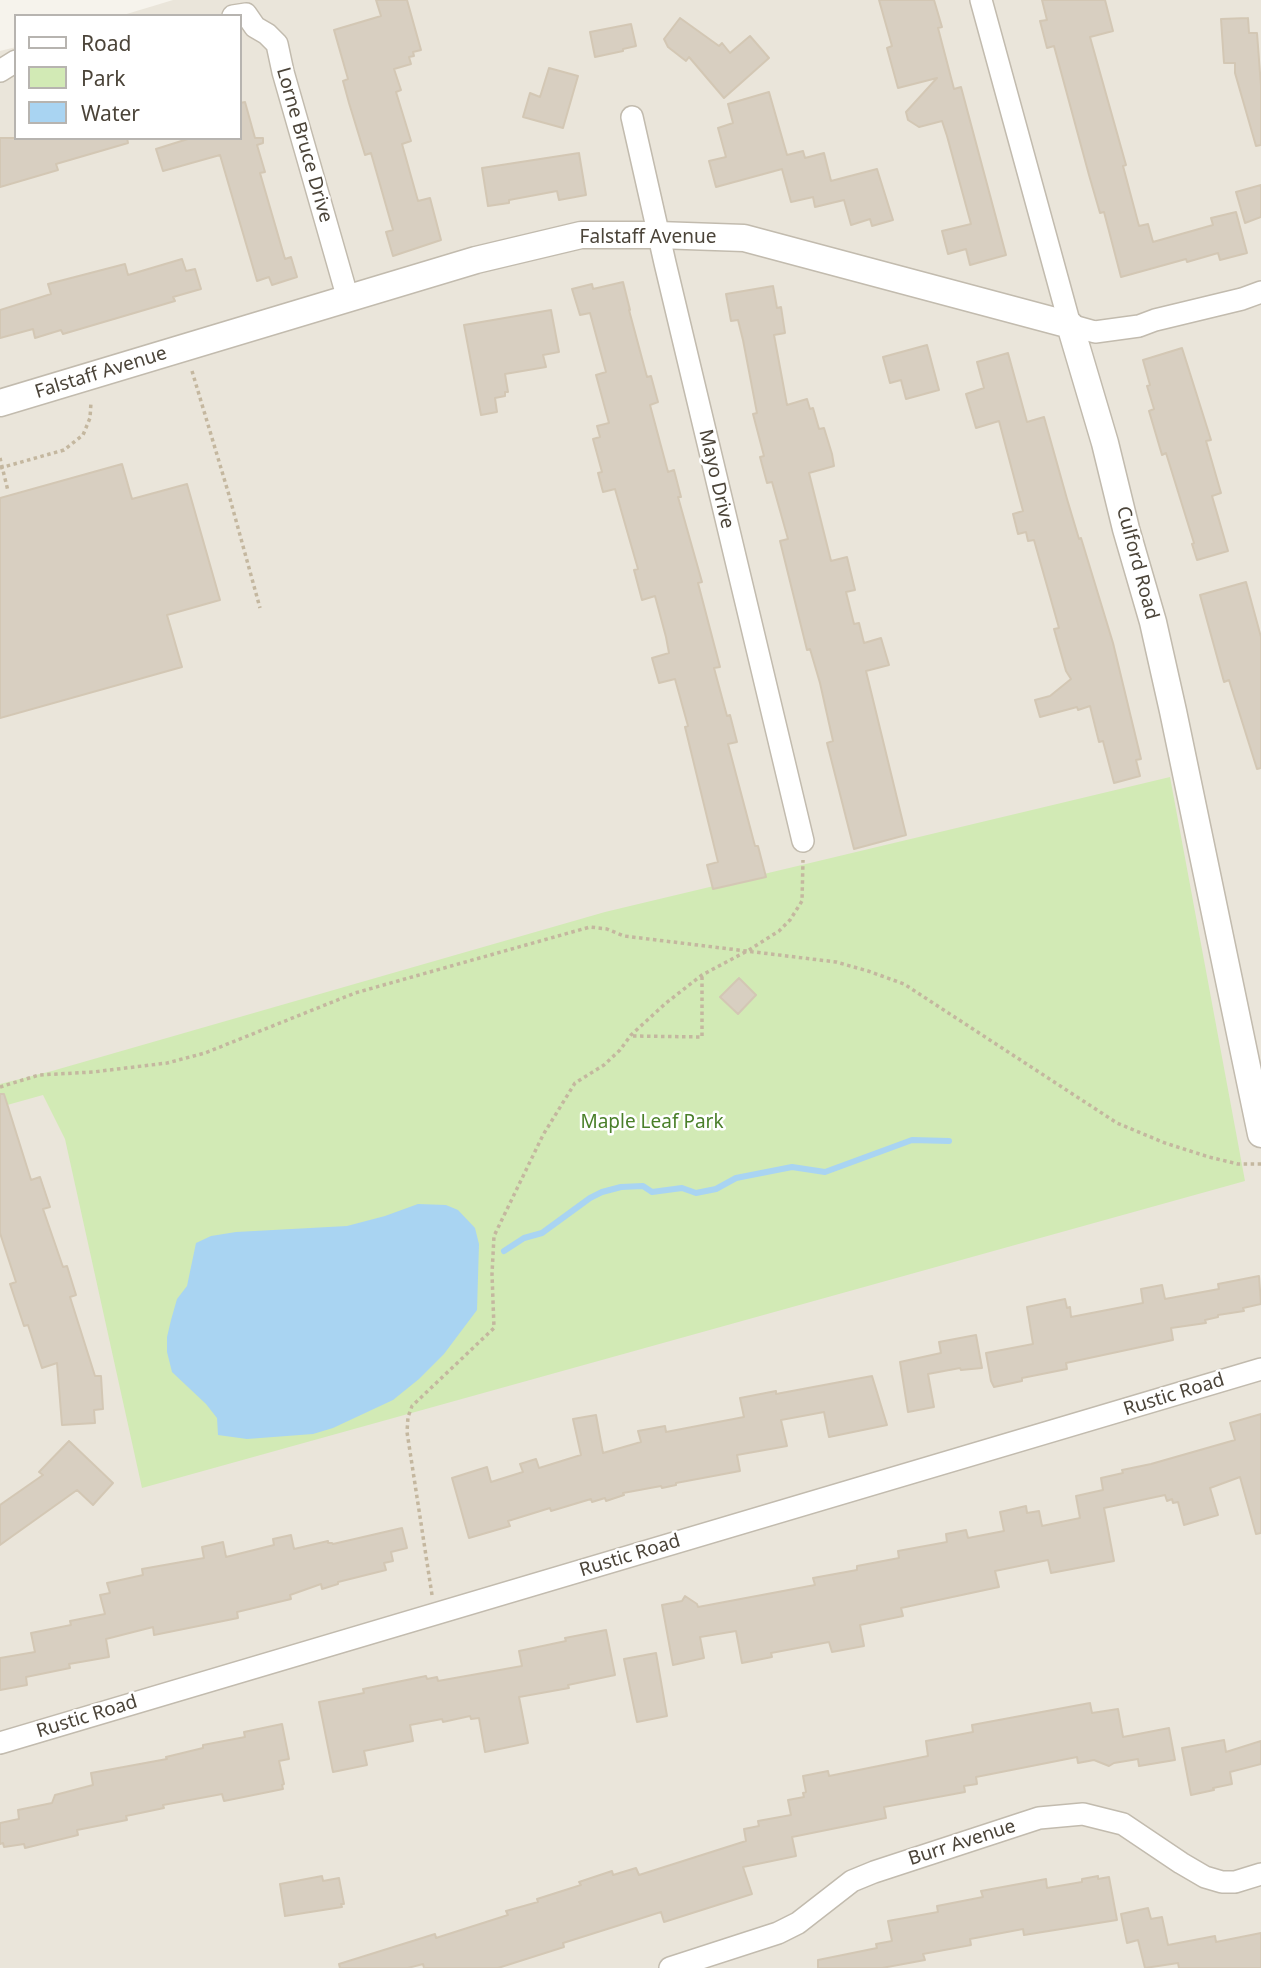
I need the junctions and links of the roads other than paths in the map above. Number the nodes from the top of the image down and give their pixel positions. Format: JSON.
{"nodes":[{"id":1,"x":981,"y":0,"type":"edge"},
{"id":2,"x":242,"y":15,"type":"edge"},
{"id":3,"x":632,"y":117,"type":"dead end"},
{"id":4,"x":658,"y":235,"type":"junction"},
{"id":5,"x":1261,"y":292,"type":"edge"},
{"id":6,"x":348,"y":299,"type":"junction"},
{"id":7,"x":1070,"y":325,"type":"junction"},
{"id":8,"x":0,"y":403,"type":"edge"},
{"id":9,"x":803,"y":841,"type":"road end"},
{"id":10,"x":1261,"y":1135,"type":"edge"},
{"id":11,"x":1261,"y":1369,"type":"edge"},
{"id":12,"x":0,"y":1743,"type":"edge"},
{"id":13,"x":1261,"y":1874,"type":"edge"},
{"id":14,"x":670,"y":1968,"type":"edge"}],
"edges":[{"from":1,"to":7,"type":"street","name":"Culford Road"},
{"from":2,"to":6,"type":"street","name":"Lorne Bruce Drive"},
{"from":3,"to":4,"type":"street","name":"Mayo Drive"},
{"from":4,"to":6,"type":"street","name":"Falstaff Avenue"},
{"from":4,"to":7,"type":"street","name":"Falstaff Avenue"},
{"from":4,"to":9,"type":"street","name":"Mayo Drive"},
{"from":5,"to":7,"type":"street","name":"Falstaff Avenue"},
{"from":6,"to":8,"type":"street","name":"Falstaff Avenue"},
{"from":7,"to":10,"type":"street","name":"Culford Road"},
{"from":11,"to":12,"type":"street","name":"Rustic Road"},
{"from":13,"to":14,"type":"street","name":"Burr Avenue"}]}
